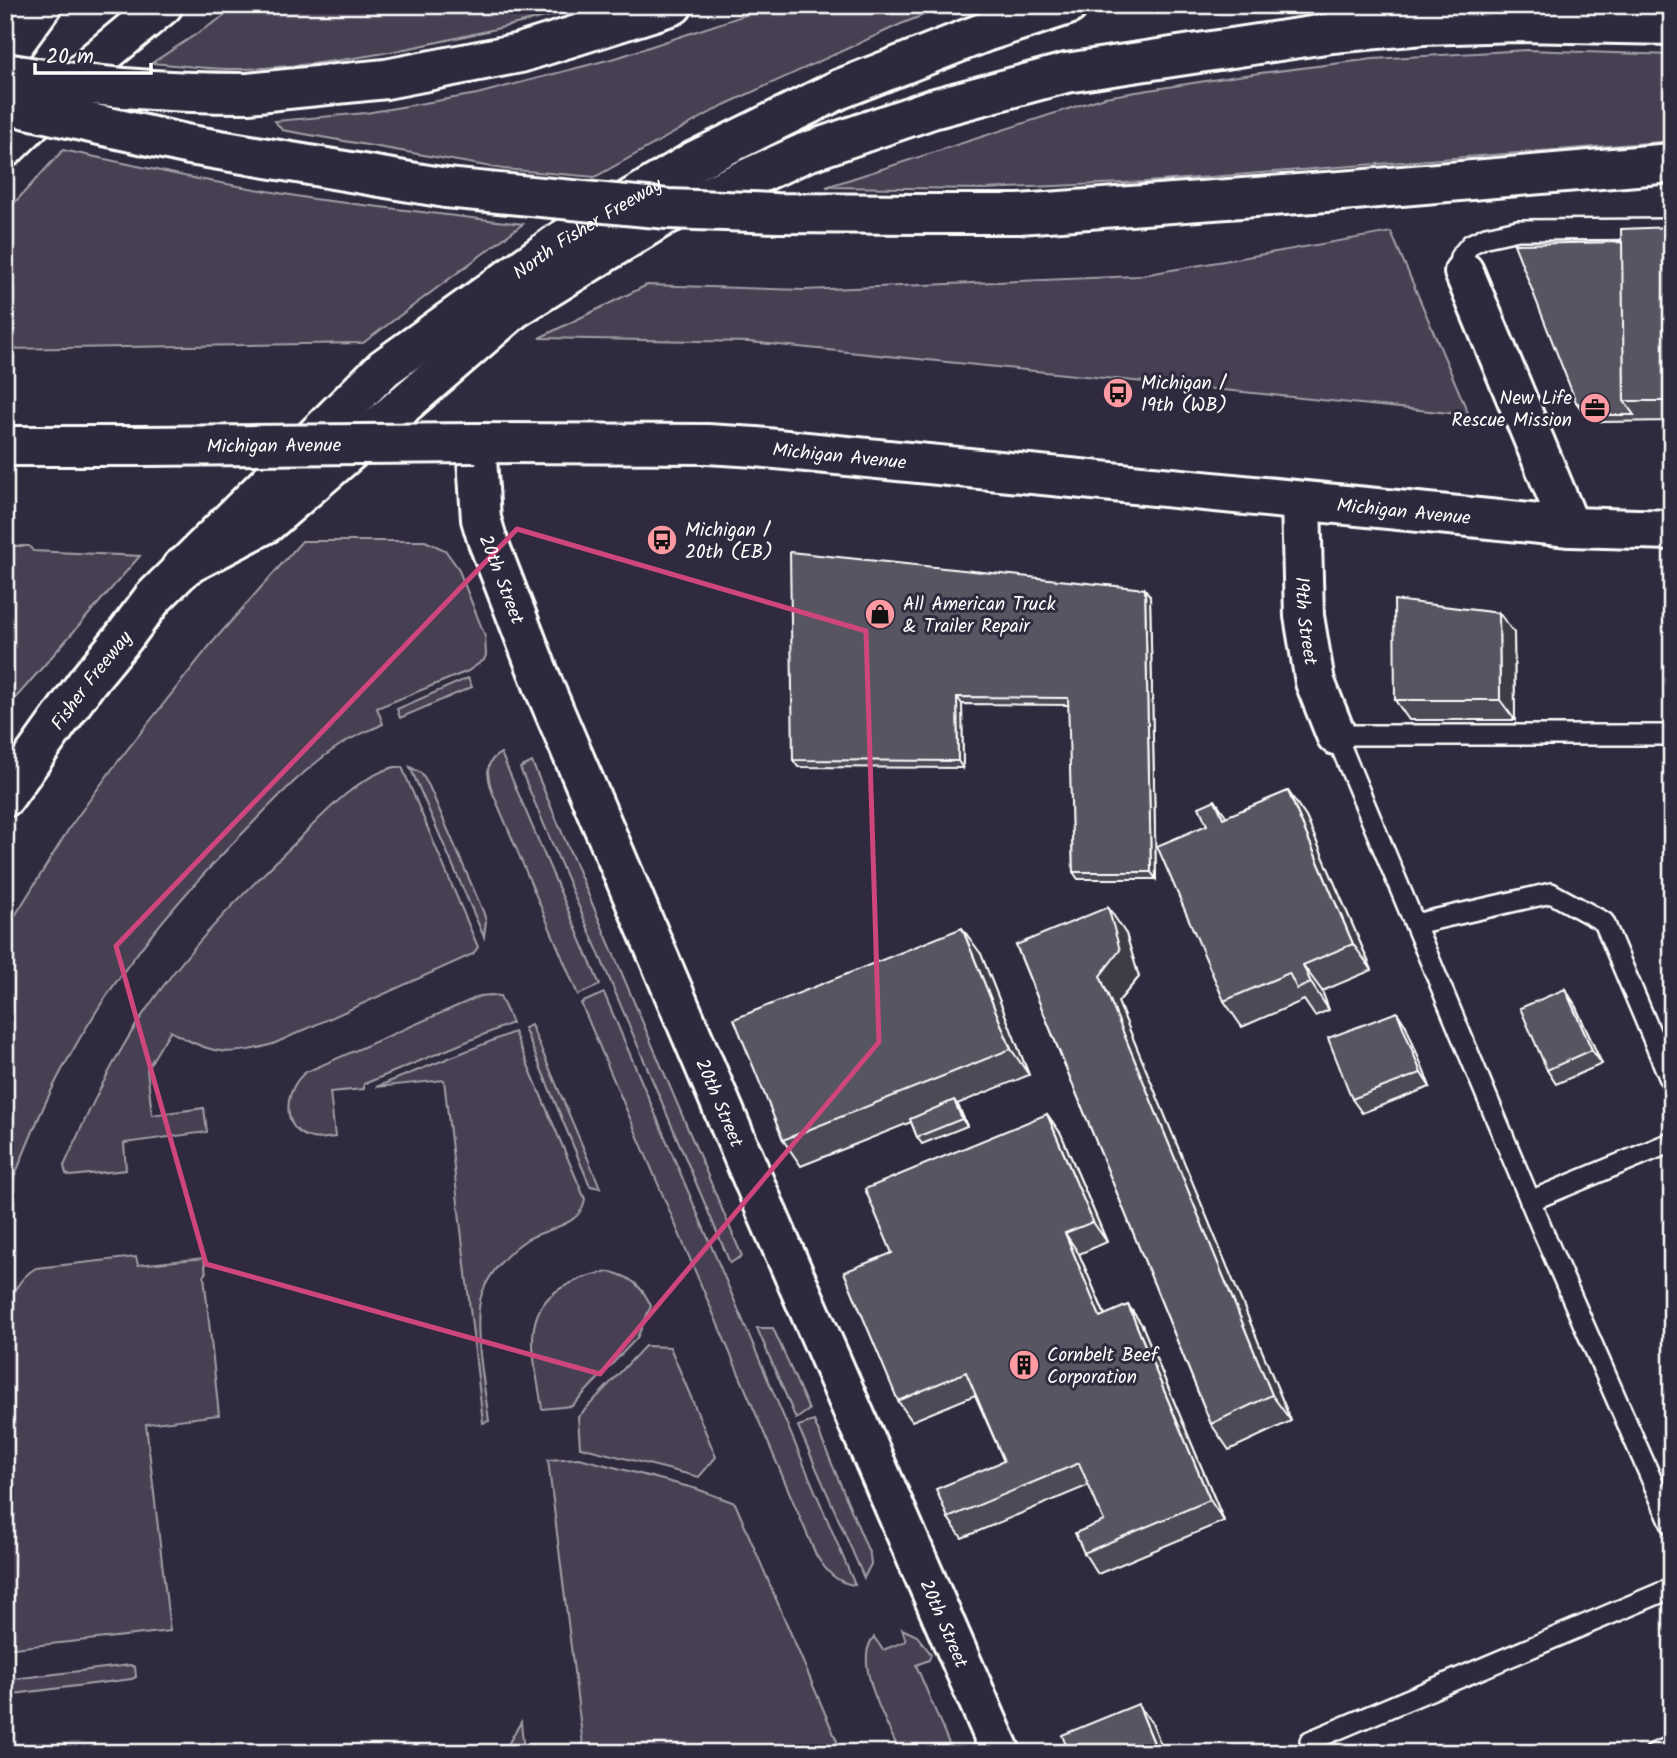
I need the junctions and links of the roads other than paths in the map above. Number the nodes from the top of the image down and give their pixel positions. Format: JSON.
{"nodes":[{"id":1,"x":42,"y":5,"type":"edge"},
{"id":2,"x":163,"y":5,"type":"edge"},
{"id":3,"x":673,"y":5,"type":"edge"},
{"id":4,"x":1068,"y":5,"type":"edge"},
{"id":5,"x":1672,"y":25,"type":"edge"},
{"id":6,"x":5,"y":56,"type":"edge"},
{"id":7,"x":5,"y":73,"type":"edge"},
{"id":8,"x":5,"y":104,"type":"edge"},
{"id":9,"x":5,"y":148,"type":"edge"},
{"id":10,"x":1672,"y":163,"type":"edge"},
{"id":11,"x":1672,"y":229,"type":"edge"},
{"id":12,"x":1464,"y":272,"type":"joint"},
{"id":13,"x":476,"y":443,"type":"junction"},
{"id":14,"x":5,"y":446,"type":"edge"},
{"id":15,"x":1301,"y":502,"type":"junction"},
{"id":16,"x":1570,"y":527,"type":"junction"},
{"id":17,"x":1672,"y":530,"type":"edge"},
{"id":18,"x":181,"y":568,"type":"junction"},
{"id":19,"x":1672,"y":734,"type":"edge"},
{"id":20,"x":1336,"y":735,"type":"junction"},
{"id":21,"x":5,"y":797,"type":"edge"},
{"id":22,"x":1415,"y":924,"type":"junction"},
{"id":23,"x":1672,"y":1084,"type":"edge"},
{"id":24,"x":1672,"y":1142,"type":"edge"},
{"id":25,"x":1530,"y":1201,"type":"junction"},
{"id":26,"x":1672,"y":1526,"type":"edge"},
{"id":27,"x":1672,"y":1588,"type":"edge"},
{"id":28,"x":1672,"y":1746,"type":"edge"},
{"id":29,"x":1001,"y":1753,"type":"edge"},
{"id":30,"x":1316,"y":1753,"type":"edge"},
{"id":31,"x":1656,"y":1753,"type":"edge"}],
"edges":[{"from":1,"to":6,"type":"main road"},
{"from":2,"to":9,"type":"main road"},
{"from":3,"to":7,"type":"main road","bridge":true},
{"from":4,"to":18,"type":"main road","name":"North Fisher Freeway"},
{"from":5,"to":18,"type":"main road"},
{"from":8,"to":10,"type":"main road","bridge":true},
{"from":11,"to":12,"type":"lane"},
{"from":12,"to":16,"type":"main road"},
{"from":13,"to":14,"type":"main road","name":"Michigan Avenue","bridge":true},
{"from":13,"to":15,"type":"main road","name":"Michigan Avenue"},
{"from":13,"to":29,"type":"main road","name":"20th Street"},
{"from":15,"to":16,"type":"main road","name":"Michigan Avenue"},
{"from":15,"to":20,"type":"main road","name":"19th Street"},
{"from":16,"to":17,"type":"main road","name":"Michigan Avenue"},
{"from":18,"to":21,"type":"main road","name":"Fisher Freeway"},
{"from":19,"to":20,"type":"lane"},
{"from":20,"to":22,"type":"lane"},
{"from":22,"to":23,"type":"lane"},
{"from":22,"to":25,"type":"lane"},
{"from":24,"to":25,"type":"lane"},
{"from":25,"to":26,"type":"lane"},
{"from":27,"to":30,"type":"lane"},
{"from":28,"to":31,"type":"lane"}]}
